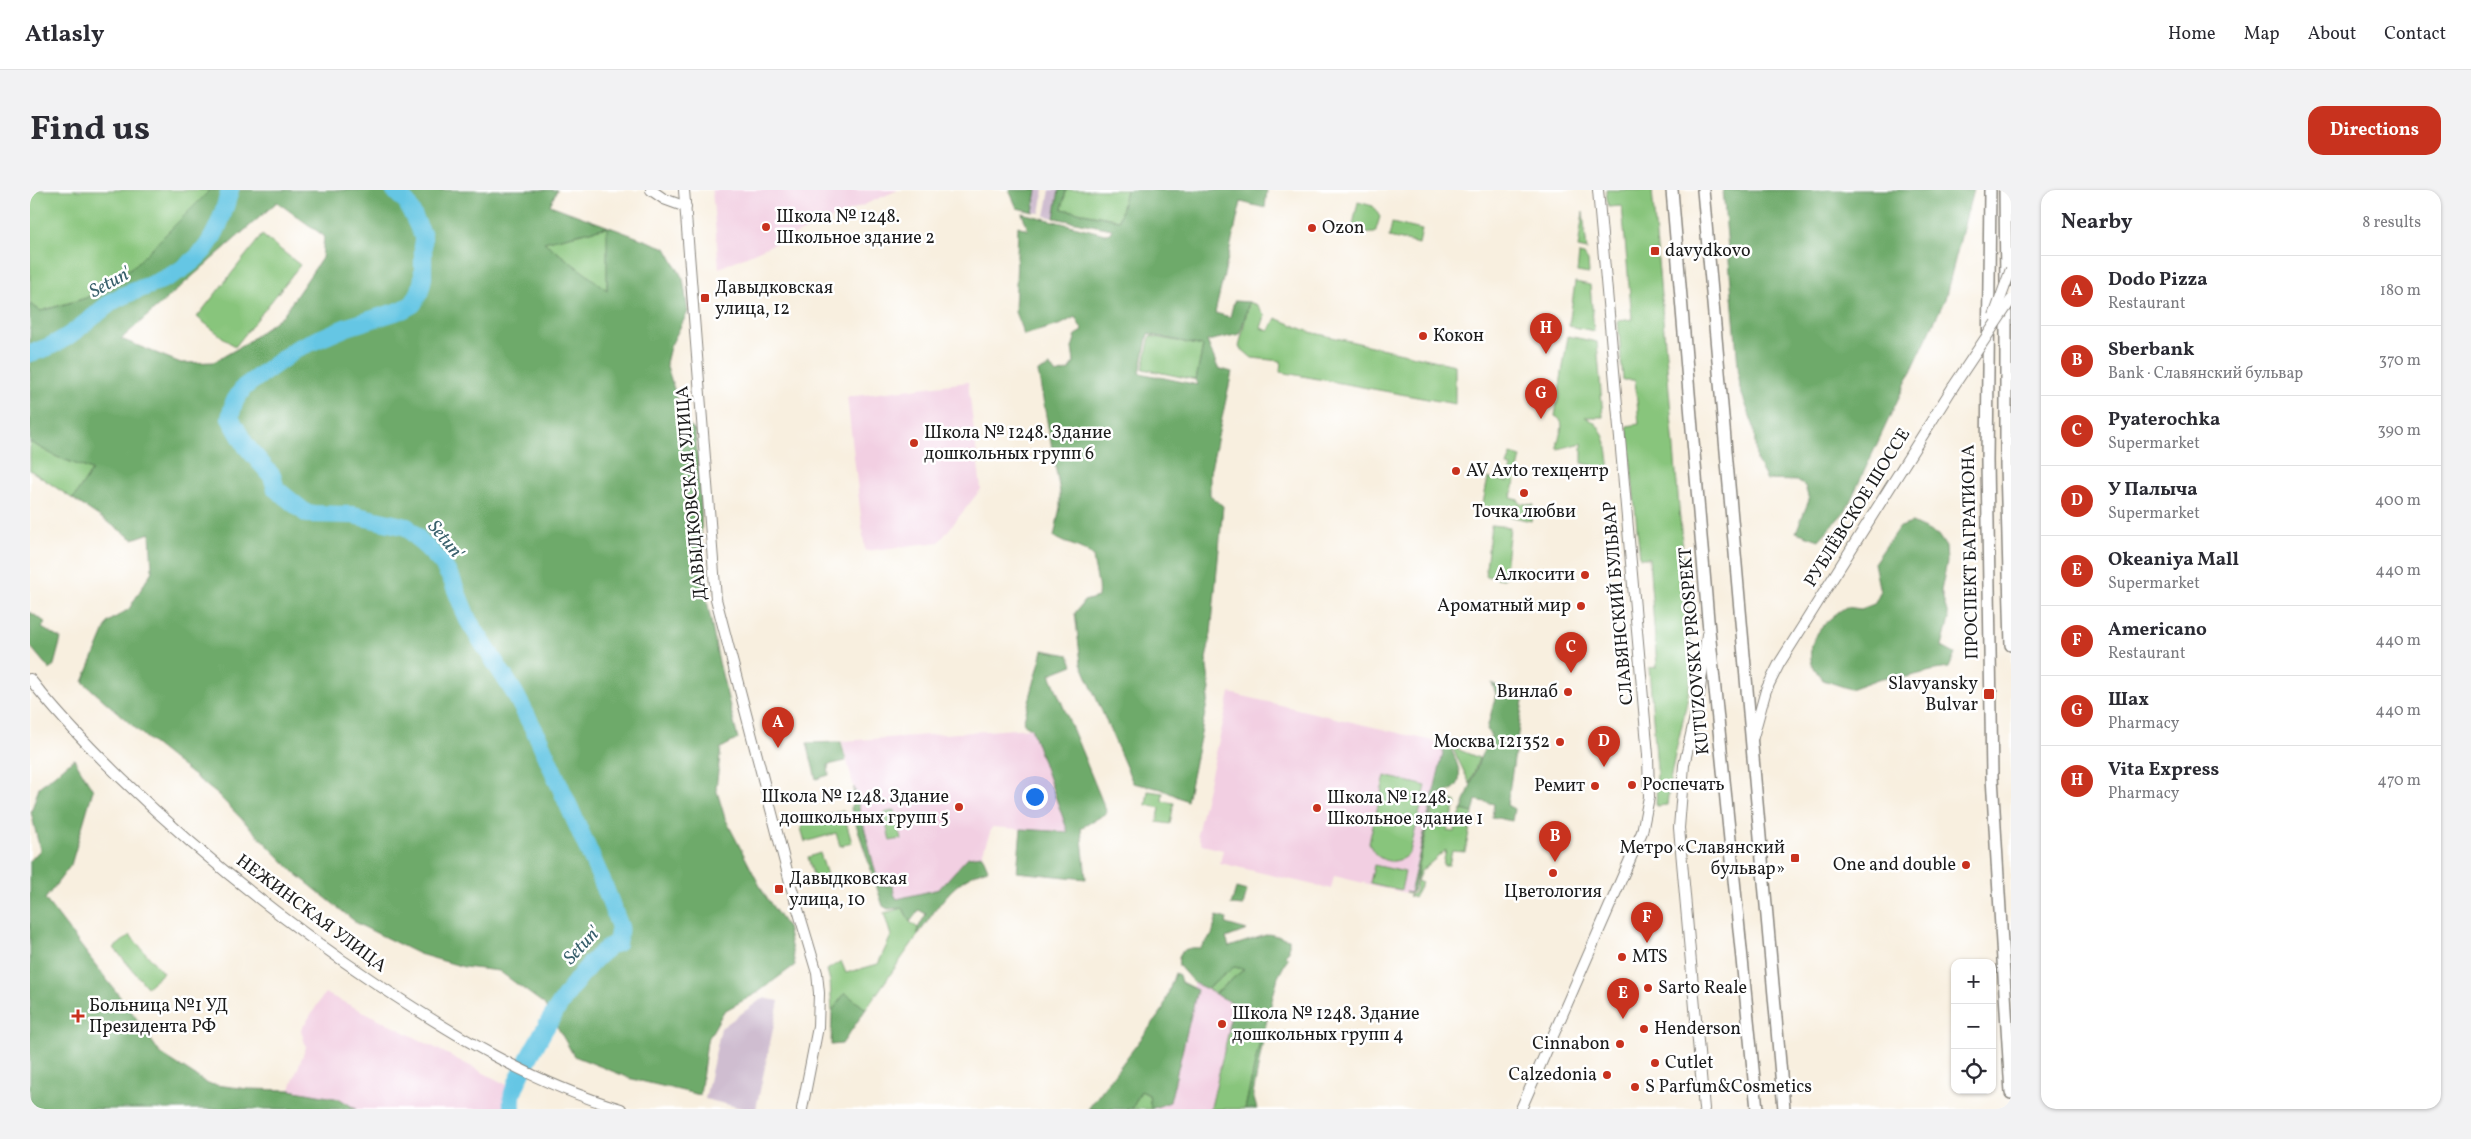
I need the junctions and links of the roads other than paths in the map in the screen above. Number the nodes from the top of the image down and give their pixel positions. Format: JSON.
{"nodes":[{"id":1,"x":651,"y":190,"type":"edge"},
{"id":2,"x":684,"y":190,"type":"edge"},
{"id":3,"x":1598,"y":190,"type":"edge"},
{"id":4,"x":1672,"y":190,"type":"edge"},
{"id":5,"x":1703,"y":190,"type":"edge"},
{"id":6,"x":1990,"y":190,"type":"edge"},
{"id":7,"x":2005,"y":190,"type":"edge"},
{"id":8,"x":686,"y":207,"type":"junction"},
{"id":9,"x":2011,"y":269,"type":"edge"},
{"id":10,"x":2011,"y":300,"type":"edge"},
{"id":11,"x":1983,"y":342,"type":"junction"},
{"id":12,"x":1708,"y":620,"type":"junction"},
{"id":13,"x":2011,"y":645,"type":"edge"},
{"id":14,"x":30,"y":679,"type":"edge"},
{"id":15,"x":1752,"y":743,"type":"junction"},
{"id":16,"x":2011,"y":1093,"type":"edge"},
{"id":17,"x":621,"y":1109,"type":"edge"},
{"id":18,"x":802,"y":1109,"type":"edge"},
{"id":19,"x":1521,"y":1109,"type":"edge"},
{"id":20,"x":1704,"y":1109,"type":"edge"},
{"id":21,"x":1757,"y":1109,"type":"edge"},
{"id":22,"x":1784,"y":1109,"type":"edge"}],
"edges":[{"from":1,"to":8,"type":"street"},
{"from":2,"to":8,"type":"street","name":"ДАВЫДКОВСКАЯ УЛИЦА"},
{"from":3,"to":19,"type":"street","name":"СЛАВЯНСКИЙ БУЛЬВАР"},
{"from":4,"to":12,"type":"main road","name":"KUTUZOVSKY PROSPEKT"},
{"from":5,"to":15,"type":"main road"},
{"from":6,"to":16,"type":"main road","name":"ПРОСПЕКТ БАГРАТИОНА"},
{"from":7,"to":13,"type":"main road","name":"ПРОСПЕКТ БАГРАТИОНА"},
{"from":8,"to":18,"type":"street","name":"ДАВЫДКОВСКАЯ УЛИЦА"},
{"from":9,"to":11,"type":"street","bridge":true},
{"from":10,"to":11,"type":"street","name":"РУБЛЁВСКОЕ ШОССЕ","bridge":true},
{"from":11,"to":15,"type":"street","name":"РУБЛЁВСКОЕ ШОССЕ","bridge":true},
{"from":12,"to":20,"type":"street"},
{"from":12,"to":21,"type":"main road","name":"KUTUZOVSKY PROSPEKT"},
{"from":14,"to":17,"type":"street","name":"НЕЖИНСКАЯ УЛИЦА"},
{"from":15,"to":22,"type":"main road"}]}
